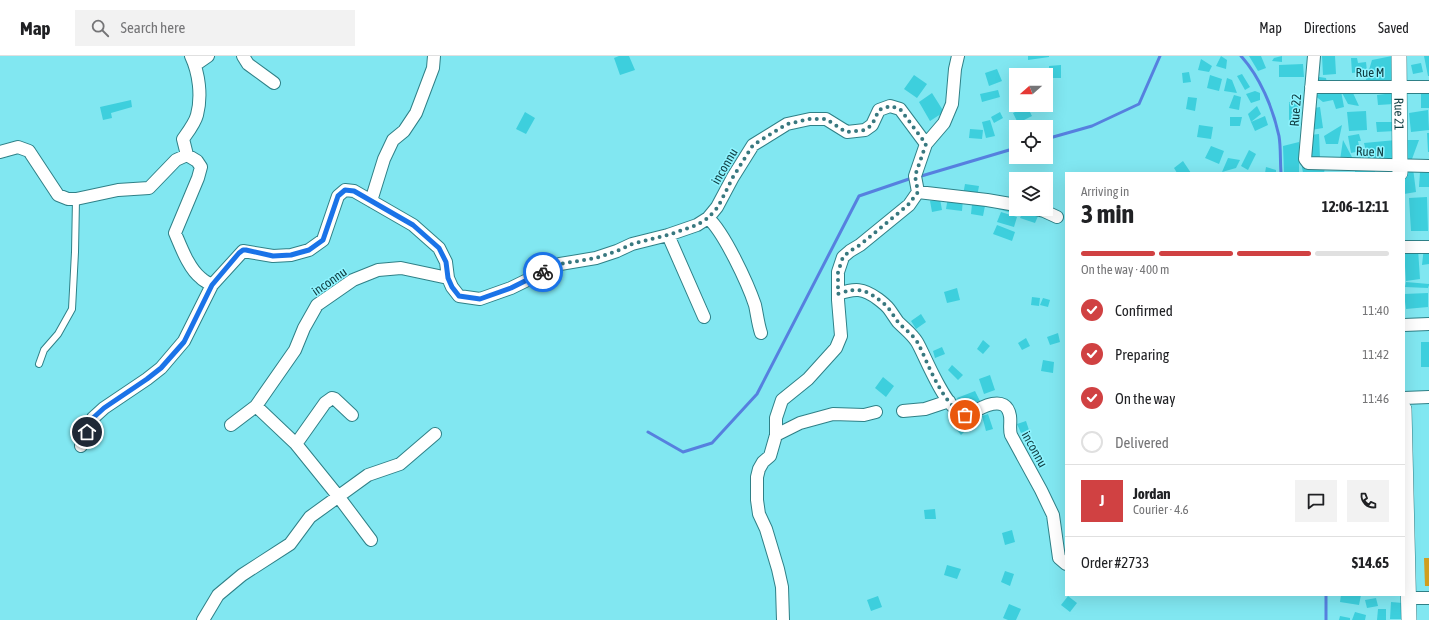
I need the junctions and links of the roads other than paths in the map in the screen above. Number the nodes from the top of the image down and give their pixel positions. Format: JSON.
{"nodes":[{"id":1,"x":208,"y":56,"type":"edge"},
{"id":2,"x":243,"y":56,"type":"edge"},
{"id":3,"x":434,"y":56,"type":"edge"},
{"id":4,"x":958,"y":56,"type":"edge"},
{"id":5,"x":1314,"y":56,"type":"edge"},
{"id":6,"x":1398,"y":56,"type":"edge"},
{"id":7,"x":193,"y":60,"type":"edge"},
{"id":8,"x":274,"y":83,"type":"dead end"},
{"id":9,"x":1400,"y":86,"type":"junction"},
{"id":10,"x":1311,"y":87,"type":"junction"},
{"id":11,"x":1429,"y":87,"type":"edge"},
{"id":12,"x":926,"y":144,"type":"junction"},
{"id":13,"x":0,"y":152,"type":"edge"},
{"id":14,"x":187,"y":155,"type":"junction"},
{"id":15,"x":1311,"y":164,"type":"joint"},
{"id":16,"x":1429,"y":166,"type":"edge"},
{"id":17,"x":1400,"y":170,"type":"edge"},
{"id":18,"x":918,"y":190,"type":"junction"},
{"id":19,"x":76,"y":199,"type":"junction"},
{"id":20,"x":371,"y":201,"type":"junction"},
{"id":21,"x":1009,"y":204,"type":"edge"},
{"id":22,"x":1053,"y":215,"type":"edge"},
{"id":23,"x":1057,"y":217,"type":"dead end"},
{"id":24,"x":708,"y":218,"type":"junction"},
{"id":25,"x":668,"y":235,"type":"junction"},
{"id":26,"x":1429,"y":246,"type":"edge"},
{"id":27,"x":1405,"y":247,"type":"edge"},
{"id":28,"x":448,"y":278,"type":"junction"},
{"id":29,"x":212,"y":285,"type":"junction"},
{"id":30,"x":838,"y":294,"type":"junction"},
{"id":31,"x":704,"y":317,"type":"dead end"},
{"id":32,"x":1429,"y":324,"type":"edge"},
{"id":33,"x":1405,"y":325,"type":"edge"},
{"id":34,"x":761,"y":333,"type":"dead end"},
{"id":35,"x":39,"y":364,"type":"dead end"},
{"id":36,"x":1429,"y":397,"type":"edge"},
{"id":37,"x":1405,"y":398,"type":"edge"},
{"id":38,"x":948,"y":401,"type":"junction"},
{"id":39,"x":256,"y":406,"type":"junction"},
{"id":40,"x":903,"y":411,"type":"dead end"},
{"id":41,"x":876,"y":412,"type":"dead end"},
{"id":42,"x":352,"y":415,"type":"dead end"},
{"id":43,"x":231,"y":425,"type":"dead end"},
{"id":44,"x":435,"y":434,"type":"dead end"},
{"id":45,"x":776,"y":435,"type":"junction"},
{"id":46,"x":296,"y":444,"type":"junction"},
{"id":47,"x":81,"y":446,"type":"dead end"},
{"id":48,"x":1405,"y":448,"type":"edge"},
{"id":49,"x":338,"y":496,"type":"junction"},
{"id":50,"x":371,"y":540,"type":"dead end"},
{"id":51,"x":1065,"y":563,"type":"edge"},
{"id":52,"x":1409,"y":598,"type":"junction"},
{"id":53,"x":1429,"y":598,"type":"edge"},
{"id":54,"x":203,"y":620,"type":"edge"},
{"id":55,"x":783,"y":620,"type":"edge"},
{"id":56,"x":1410,"y":620,"type":"edge"}],
"edges":[{"from":1,"to":7,"type":"street"},
{"from":2,"to":8,"type":"street"},
{"from":3,"to":20,"type":"street"},
{"from":4,"to":12,"type":"street"},
{"from":5,"to":10,"type":"street","name":"Rue 22"},
{"from":6,"to":9,"type":"street","name":"Rue 21"},
{"from":7,"to":14,"type":"street"},
{"from":9,"to":10,"type":"street","name":"Rue M"},
{"from":9,"to":11,"type":"street","name":"Rue M"},
{"from":9,"to":17,"type":"street","name":"Rue 21"},
{"from":10,"to":15,"type":"street","name":"Rue 22"},
{"from":12,"to":18,"type":"street"},
{"from":12,"to":24,"type":"street","name":"inconnu"},
{"from":13,"to":19,"type":"street"},
{"from":14,"to":19,"type":"street"},
{"from":14,"to":29,"type":"street"},
{"from":15,"to":17,"type":"street","name":"Rue N"},
{"from":16,"to":17,"type":"street","name":"Rue N"},
{"from":18,"to":21,"type":"street"},
{"from":18,"to":30,"type":"street"},
{"from":19,"to":35,"type":"lane"},
{"from":20,"to":28,"type":"street","name":"inconnu"},
{"from":20,"to":29,"type":"street","name":"inconnu"},
{"from":22,"to":23,"type":"street"},
{"from":24,"to":25,"type":"street","name":"inconnu"},
{"from":24,"to":34,"type":"street"},
{"from":25,"to":28,"type":"street","name":"inconnu"},
{"from":25,"to":31,"type":"street"},
{"from":26,"to":27,"type":"street"},
{"from":28,"to":39,"type":"street","name":"inconnu"},
{"from":29,"to":47,"type":"street","name":"inconnu"},
{"from":30,"to":38,"type":"street","name":"inconnu"},
{"from":30,"to":45,"type":"street"},
{"from":32,"to":33,"type":"street"},
{"from":36,"to":37,"type":"street"},
{"from":38,"to":40,"type":"street"},
{"from":38,"to":51,"type":"street","name":"inconnu"},
{"from":39,"to":43,"type":"street","name":"inconnu"},
{"from":39,"to":46,"type":"street"},
{"from":41,"to":45,"type":"street"},
{"from":42,"to":46,"type":"street"},
{"from":44,"to":49,"type":"street"},
{"from":45,"to":55,"type":"street"},
{"from":46,"to":49,"type":"street"},
{"from":48,"to":52,"type":"street"},
{"from":49,"to":50,"type":"street"},
{"from":49,"to":54,"type":"street"},
{"from":52,"to":53,"type":"street"},
{"from":52,"to":56,"type":"street"}]}
